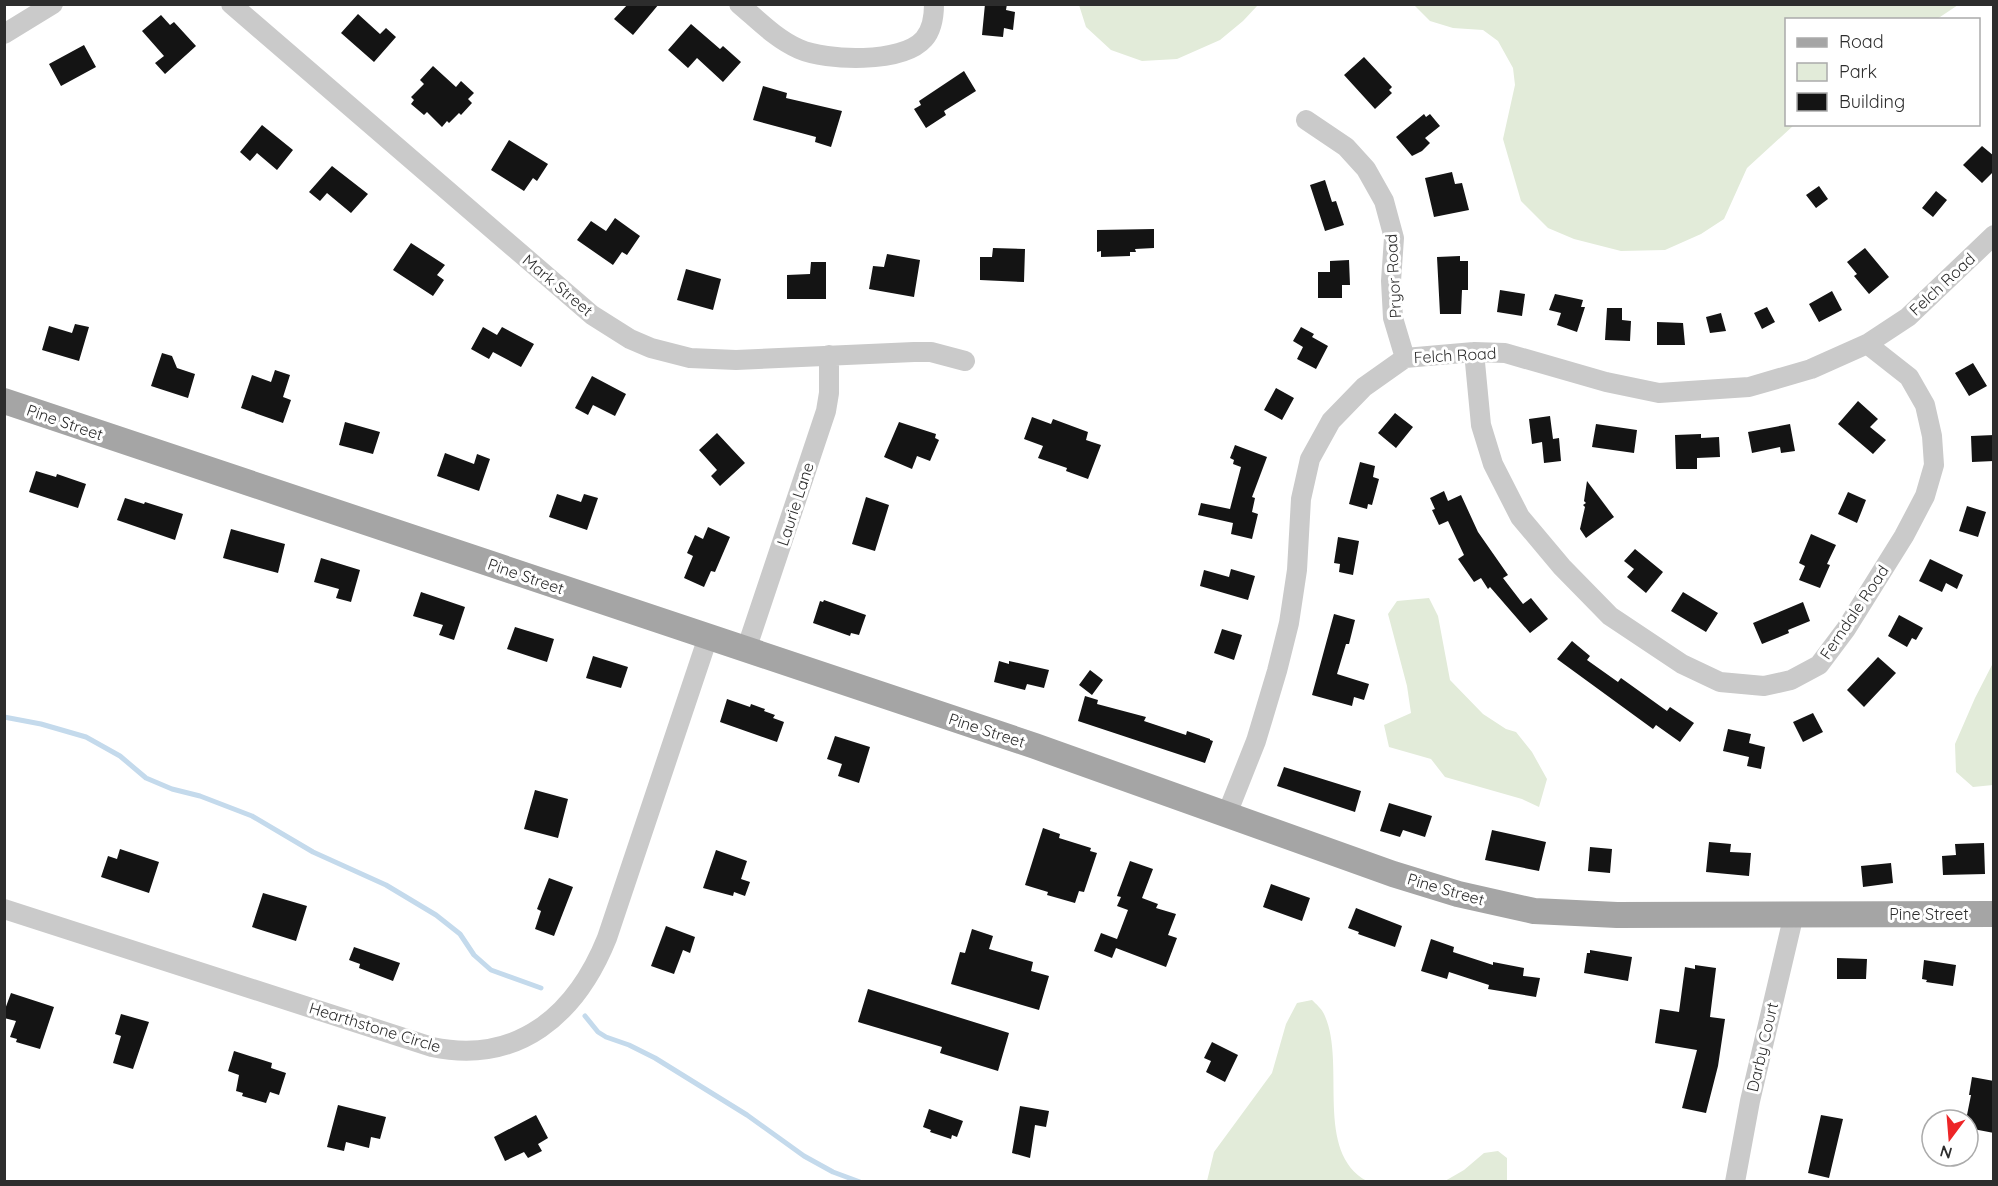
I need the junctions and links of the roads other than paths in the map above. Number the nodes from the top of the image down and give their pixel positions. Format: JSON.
{"nodes":[{"id":1,"x":53,"y":4,"type":"edge"},
{"id":2,"x":231,"y":4,"type":"edge"},
{"id":3,"x":740,"y":4,"type":"edge"},
{"id":4,"x":934,"y":4,"type":"edge"},
{"id":5,"x":4,"y":34,"type":"edge"},
{"id":6,"x":1306,"y":120,"type":"dead end"},
{"id":7,"x":1994,"y":235,"type":"edge"},
{"id":8,"x":1867,"y":344,"type":"junction"},
{"id":9,"x":1474,"y":352,"type":"junction"},
{"id":10,"x":829,"y":355,"type":"junction"},
{"id":11,"x":1405,"y":358,"type":"junction"},
{"id":12,"x":965,"y":361,"type":"dead end"},
{"id":13,"x":4,"y":401,"type":"edge"},
{"id":14,"x":708,"y":637,"type":"junction"},
{"id":15,"x":746,"y":650,"type":"junction"},
{"id":16,"x":1227,"y":814,"type":"junction"},
{"id":17,"x":4,"y":909,"type":"edge"},
{"id":18,"x":1794,"y":914,"type":"junction"},
{"id":19,"x":1994,"y":914,"type":"edge"},
{"id":20,"x":1735,"y":1182,"type":"edge"}],
"edges":[{"from":1,"to":5,"type":"street"},
{"from":2,"to":10,"type":"street","name":"Mark Street"},
{"from":3,"to":4,"type":"street"},
{"from":6,"to":11,"type":"street","name":"Pryor Road"},
{"from":7,"to":8,"type":"street","name":"Felch Road"},
{"from":8,"to":9,"type":"street","name":"Felch Road"},
{"from":8,"to":9,"type":"street","name":"Ferndale Road"},
{"from":9,"to":11,"type":"street","name":"Felch Road"},
{"from":10,"to":12,"type":"street","name":"Mark Street"},
{"from":10,"to":15,"type":"street","name":"Laurie Lane"},
{"from":11,"to":16,"type":"street","name":"Felch Road"},
{"from":13,"to":14,"type":"main road","name":"Pine Street"},
{"from":14,"to":15,"type":"main road","name":"Pine Street"},
{"from":14,"to":17,"type":"street","name":"Hearthstone Circle"},
{"from":15,"to":16,"type":"main road","name":"Pine Street"},
{"from":16,"to":18,"type":"main road","name":"Pine Street"},
{"from":18,"to":19,"type":"main road","name":"Pine Street"},
{"from":18,"to":20,"type":"street","name":"Darby Court"}]}
